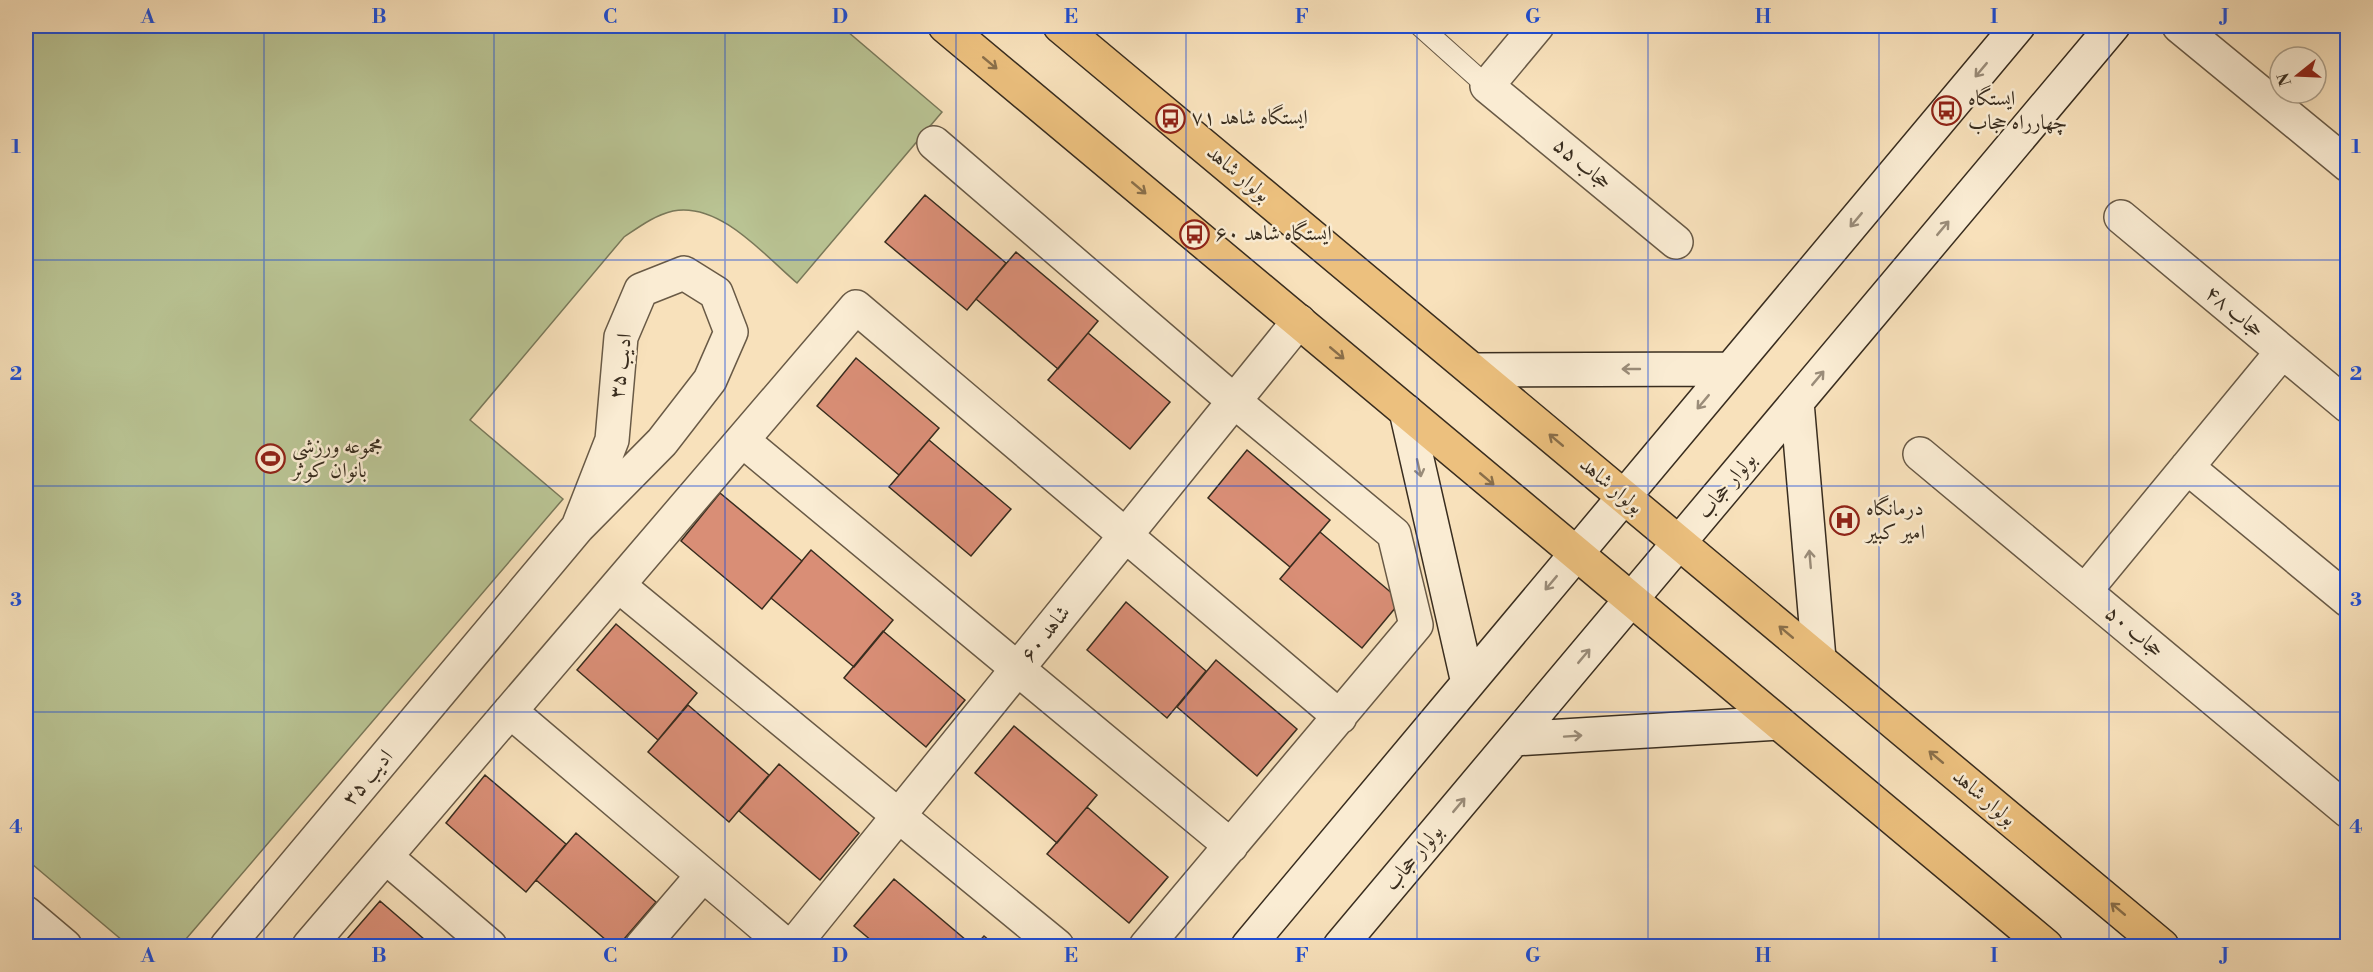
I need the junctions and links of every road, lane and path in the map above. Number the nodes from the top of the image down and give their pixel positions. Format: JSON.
{"nodes":[{"id":1,"x":945,"y":26,"type":"edge"},
{"id":2,"x":1060,"y":26,"type":"edge"},
{"id":3,"x":1420,"y":26,"type":"edge"},
{"id":4,"x":1537,"y":26,"type":"edge"},
{"id":5,"x":2018,"y":26,"type":"edge"},
{"id":6,"x":2113,"y":26,"type":"edge"},
{"id":7,"x":2179,"y":26,"type":"edge"},
{"id":8,"x":1487,"y":86,"type":"junction"},
{"id":9,"x":934,"y":143,"type":"dead end"},
{"id":10,"x":2348,"y":165,"type":"edge"},
{"id":11,"x":2121,"y":217,"type":"dead end"},
{"id":12,"x":1676,"y":242,"type":"dead end"},
{"id":13,"x":1299,"y":321,"type":"junction"},
{"id":14,"x":2282,"y":352,"type":"junction"},
{"id":15,"x":1731,"y":369,"type":"junction"},
{"id":16,"x":1473,"y":370,"type":"junction"},
{"id":17,"x":1234,"y":401,"type":"junction"},
{"id":18,"x":1797,"y":402,"type":"junction"},
{"id":19,"x":2348,"y":406,"type":"edge"},
{"id":20,"x":1406,"y":411,"type":"junction"},
{"id":21,"x":742,"y":440,"type":"junction"},
{"id":22,"x":1920,"y":454,"type":"dead end"},
{"id":23,"x":2187,"y":467,"type":"junction"},
{"id":24,"x":1624,"y":496,"type":"junction"},
{"id":25,"x":578,"y":527,"type":"junction"},
{"id":26,"x":1126,"y":534,"type":"junction"},
{"id":27,"x":1679,"y":543,"type":"junction"},
{"id":28,"x":1576,"y":554,"type":"junction"},
{"id":29,"x":618,"y":585,"type":"junction"},
{"id":30,"x":2085,"y":591,"type":"junction"},
{"id":31,"x":1632,"y":600,"type":"junction"},
{"id":32,"x":2348,"y":600,"type":"edge"},
{"id":33,"x":1819,"y":659,"type":"junction"},
{"id":34,"x":1017,"y":669,"type":"junction"},
{"id":35,"x":1468,"y":682,"type":"junction"},
{"id":36,"x":510,"y":711,"type":"junction"},
{"id":37,"x":1340,"y":717,"type":"junction"},
{"id":38,"x":1779,"y":723,"type":"junction"},
{"id":39,"x":1514,"y":739,"type":"junction"},
{"id":40,"x":2348,"y":811,"type":"edge"},
{"id":41,"x":899,"y":816,"type":"junction"},
{"id":42,"x":1231,"y":846,"type":"junction"},
{"id":43,"x":386,"y":856,"type":"junction"},
{"id":44,"x":703,"y":875,"type":"junction"},
{"id":45,"x":26,"y":913,"type":"edge"},
{"id":46,"x":65,"y":946,"type":"edge"},
{"id":47,"x":227,"y":946,"type":"edge"},
{"id":48,"x":309,"y":946,"type":"edge"},
{"id":49,"x":490,"y":946,"type":"edge"},
{"id":50,"x":642,"y":946,"type":"edge"},
{"id":51,"x":787,"y":946,"type":"edge"},
{"id":52,"x":793,"y":946,"type":"edge"},
{"id":53,"x":1057,"y":946,"type":"edge"},
{"id":54,"x":1146,"y":946,"type":"edge"},
{"id":55,"x":1248,"y":946,"type":"edge"},
{"id":56,"x":1340,"y":946,"type":"edge"},
{"id":57,"x":2046,"y":946,"type":"edge"},
{"id":58,"x":2163,"y":946,"type":"edge"}],
"edges":[{"from":1,"to":13,"type":"main road","one_way":true},
{"from":2,"to":16,"type":"main road","name":"بولوار شاهد"},
{"from":3,"to":8,"type":"lane"},
{"from":4,"to":8,"type":"street"},
{"from":5,"to":15,"type":"street","one_way":true},
{"from":18,"to":6,"type":"street","name":"بولوار حجاب","one_way":true},
{"from":7,"to":10,"type":"street"},
{"from":8,"to":12,"type":"street","name":"حجاب ۵۵"},
{"from":9,"to":17,"type":"street"},
{"from":11,"to":14,"type":"street","name":"حجاب ۴۸"},
{"from":13,"to":17,"type":"street","name":"شاهد ۶۰"},
{"from":13,"to":20,"type":"main road","one_way":true},
{"from":14,"to":19,"type":"street","name":"حجاب ۴۸"},
{"from":14,"to":23,"type":"street"},
{"from":15,"to":16,"type":"street","one_way":true},
{"from":15,"to":24,"type":"street","one_way":true},
{"from":24,"to":16,"type":"main road","name":"بولوار شاهد","one_way":true},
{"from":17,"to":26,"type":"street","name":"شاهد ۶۰"},
{"from":17,"to":37,"type":"street"},
{"from":18,"to":27,"type":"street","name":"بولوار حجاب"},
{"from":33,"to":18,"type":"street","one_way":true},
{"from":20,"to":28,"type":"main road","one_way":true},
{"from":20,"to":35,"type":"street","one_way":true},
{"from":21,"to":26,"type":"street"},
{"from":21,"to":29,"type":"street"},
{"from":21,"to":34,"type":"street"},
{"from":22,"to":30,"type":"street","name":"حجاب ۵۰"},
{"from":23,"to":30,"type":"street"},
{"from":23,"to":32,"type":"street"},
{"from":24,"to":27,"type":"main road","name":"بولوار شاهد"},
{"from":24,"to":28,"type":"street"},
{"from":25,"to":25,"type":"street","name":"ادیب ۳۵"},
{"from":25,"to":47,"type":"street","name":"ادیب ۳۵"},
{"from":26,"to":34,"type":"street","name":"شاهد ۶۰"},
{"from":26,"to":37,"type":"street"},
{"from":27,"to":31,"type":"street","name":"بولوار حجاب"},
{"from":33,"to":27,"type":"main road","name":"بولوار شاهد","one_way":true},
{"from":28,"to":31,"type":"main road"},
{"from":28,"to":35,"type":"street","one_way":true},
{"from":29,"to":36,"type":"street"},
{"from":29,"to":41,"type":"street"},
{"from":30,"to":40,"type":"street","name":"حجاب ۵۰"},
{"from":31,"to":38,"type":"main road"},
{"from":39,"to":31,"type":"street","name":"بولوار حجاب","one_way":true},
{"from":58,"to":33,"type":"main road","name":"بولوار شاهد","one_way":true},
{"from":34,"to":41,"type":"street","name":"شاهد ۶۰"},
{"from":34,"to":42,"type":"street"},
{"from":35,"to":55,"type":"street"},
{"from":36,"to":43,"type":"street"},
{"from":36,"to":44,"type":"street"},
{"from":37,"to":42,"type":"street"},
{"from":39,"to":38,"type":"street","one_way":true},
{"from":38,"to":57,"type":"main road"},
{"from":56,"to":39,"type":"street","name":"بولوار حجاب","one_way":true},
{"from":41,"to":52,"type":"street","name":"شاهد ۶۰"},
{"from":41,"to":53,"type":"street"},
{"from":42,"to":54,"type":"street"},
{"from":43,"to":48,"type":"street"},
{"from":43,"to":49,"type":"street"},
{"from":44,"to":50,"type":"street"},
{"from":44,"to":51,"type":"street"},
{"from":45,"to":46,"type":"street"}]}
